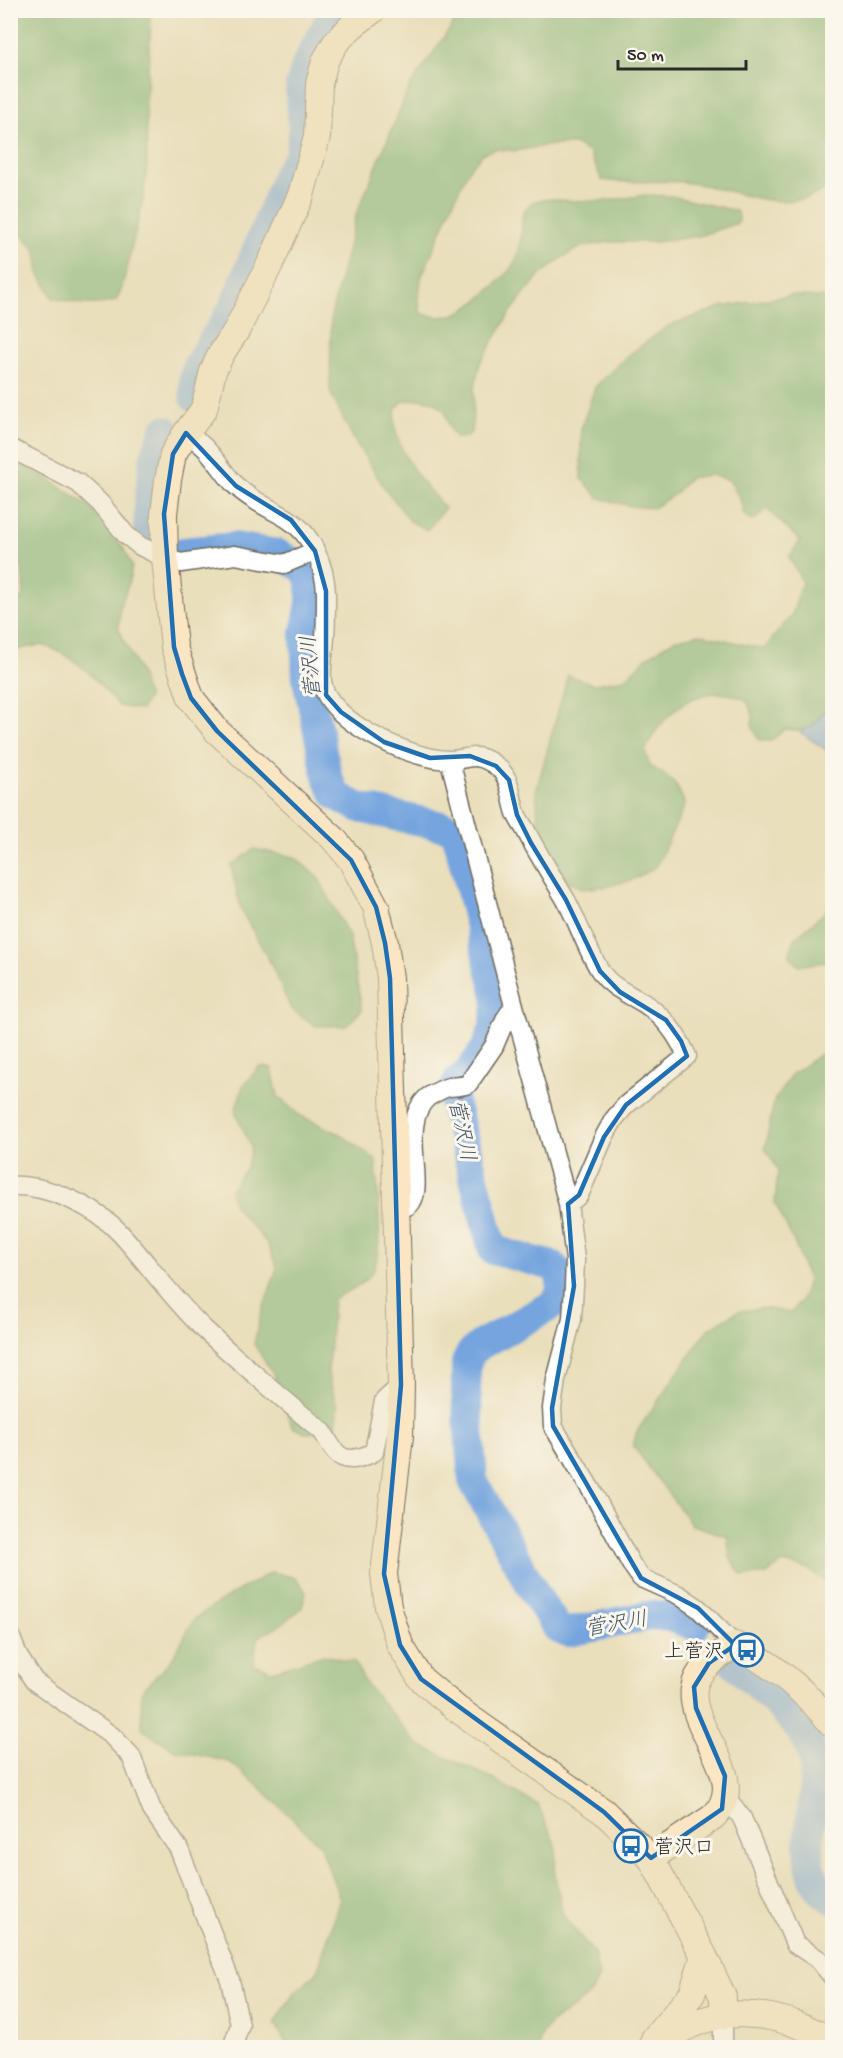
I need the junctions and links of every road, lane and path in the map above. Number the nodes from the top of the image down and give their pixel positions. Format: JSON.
{"nodes":[{"id":1,"x":373,"y":10,"type":"edge"},
{"id":2,"x":186,"y":433,"type":"junction"},
{"id":3,"x":10,"y":448,"type":"edge"},
{"id":4,"x":309,"y":554,"type":"junction"},
{"id":5,"x":165,"y":558,"type":"junction"},
{"id":6,"x":450,"y":761,"type":"junction"},
{"id":7,"x":514,"y":1006,"type":"junction"},
{"id":8,"x":10,"y":1186,"type":"edge"},
{"id":9,"x":568,"y":1204,"type":"junction"},
{"id":10,"x":396,"y":1210,"type":"junction"},
{"id":11,"x":401,"y":1385,"type":"junction"},
{"id":12,"x":10,"y":1635,"type":"edge"},
{"id":13,"x":735,"y":1645,"type":"junction"},
{"id":14,"x":832,"y":1724,"type":"edge"},
{"id":15,"x":726,"y":1797,"type":"junction"},
{"id":16,"x":651,"y":1858,"type":"junction"},
{"id":17,"x":704,"y":1956,"type":"junction"},
{"id":18,"x":832,"y":1976,"type":"edge"},
{"id":19,"x":723,"y":2016,"type":"junction"},
{"id":20,"x":832,"y":2042,"type":"edge"},
{"id":21,"x":232,"y":2048,"type":"edge"},
{"id":22,"x":649,"y":2048,"type":"edge"},
{"id":23,"x":723,"y":2048,"type":"edge"}],
"edges":[{"from":1,"to":2,"type":"street"},
{"from":2,"to":4,"type":"street"},
{"from":2,"to":5,"type":"street"},
{"from":3,"to":5,"type":"street"},
{"from":4,"to":5,"type":"street"},
{"from":4,"to":6,"type":"street"},
{"from":5,"to":10,"type":"street"},
{"from":6,"to":7,"type":"street"},
{"from":6,"to":9,"type":"street"},
{"from":7,"to":9,"type":"street"},
{"from":7,"to":10,"type":"street"},
{"from":8,"to":11,"type":"street"},
{"from":9,"to":13,"type":"street"},
{"from":10,"to":11,"type":"street"},
{"from":11,"to":16,"type":"street"},
{"from":12,"to":21,"type":"street"},
{"from":13,"to":14,"type":"street"},
{"from":13,"to":15,"type":"street"},
{"from":15,"to":16,"type":"street"},
{"from":15,"to":18,"type":"street"},
{"from":16,"to":17,"type":"street"},
{"from":17,"to":19,"type":"street"},
{"from":17,"to":22,"type":"street"},
{"from":19,"to":20,"type":"street"},
{"from":19,"to":22,"type":"street"},
{"from":19,"to":23,"type":"street"}]}
